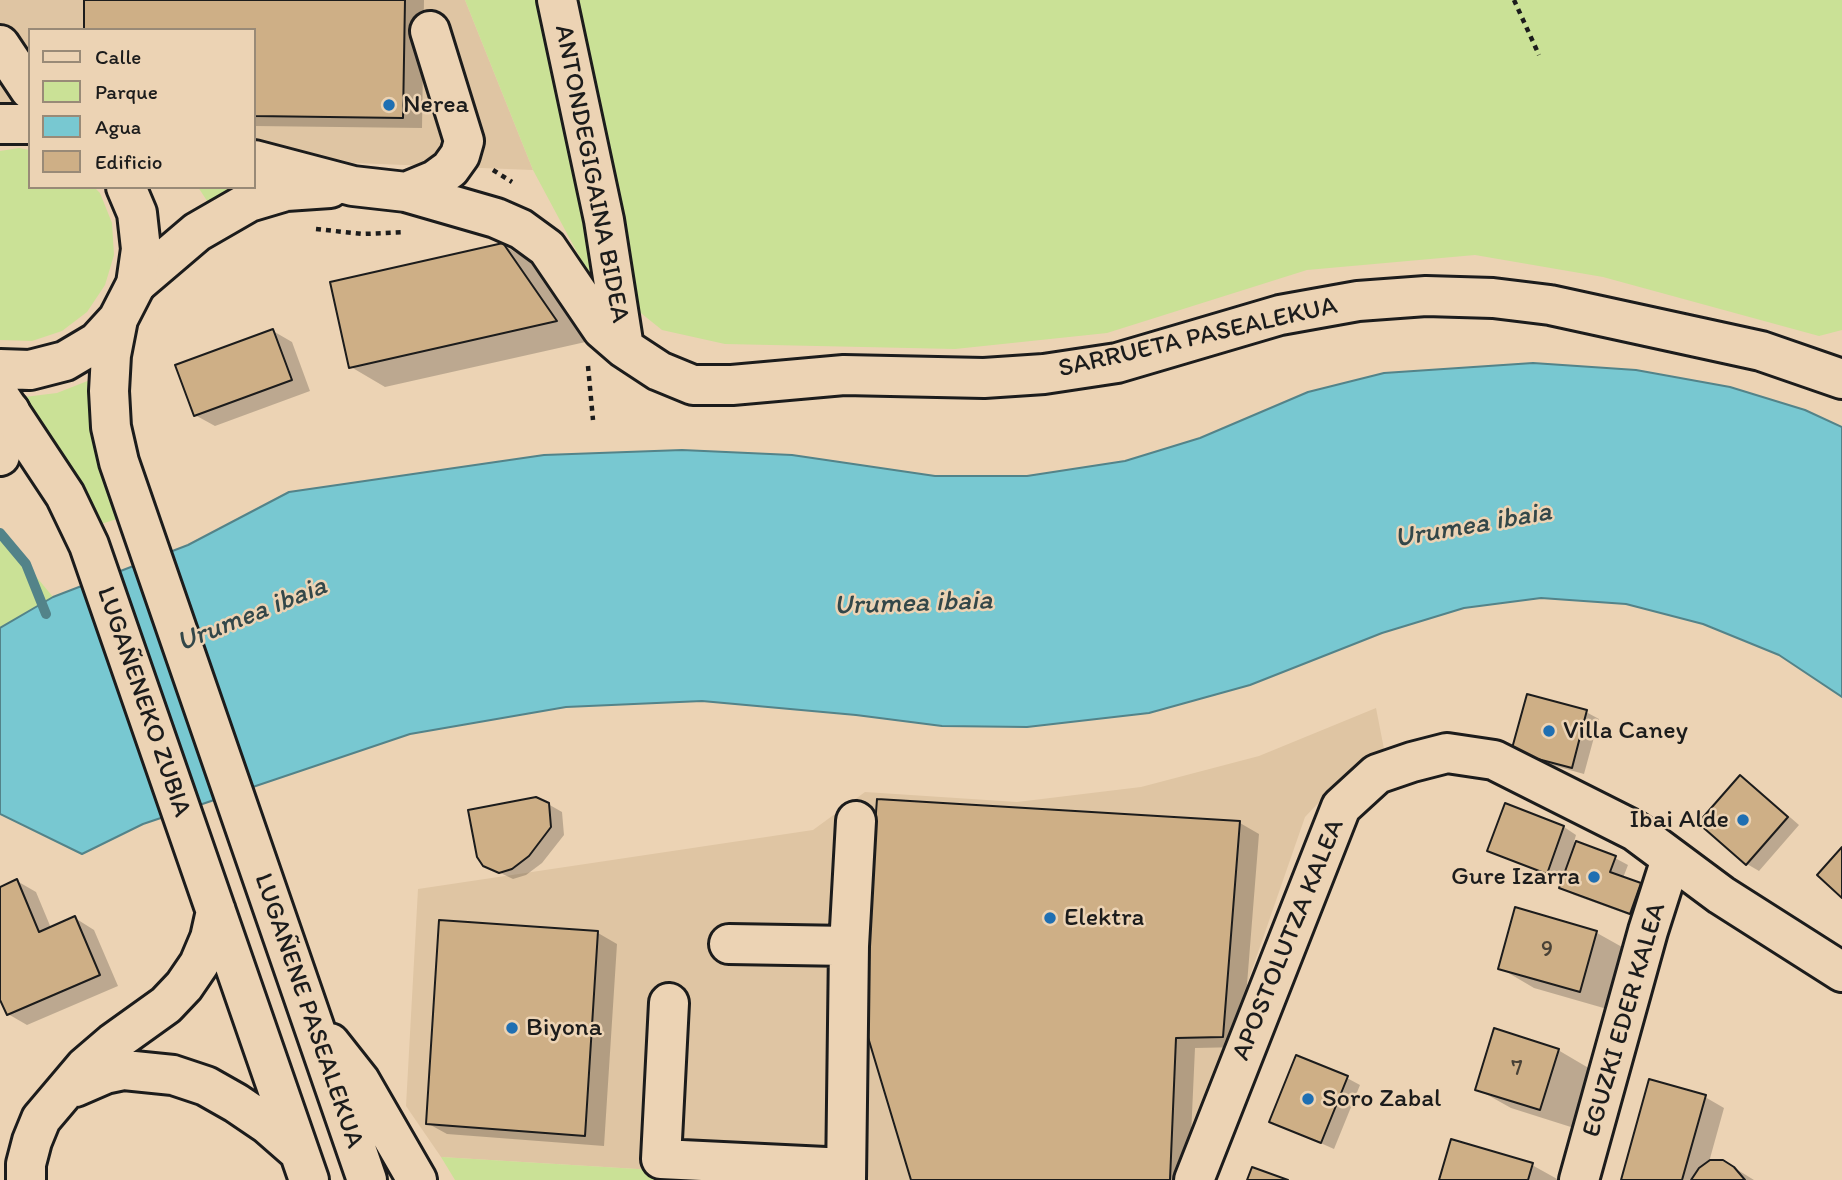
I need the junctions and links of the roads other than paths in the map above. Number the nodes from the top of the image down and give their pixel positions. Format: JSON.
{"nodes":[{"id":1,"x":556,"y":0,"type":"edge"},
{"id":2,"x":430,"y":31,"type":"dead end"},
{"id":3,"x":0,"y":46,"type":"edge"},
{"id":4,"x":28,"y":87,"type":"edge"},
{"id":5,"x":0,"y":124,"type":"edge"},
{"id":6,"x":28,"y":124,"type":"edge"},
{"id":7,"x":256,"y":161,"type":"edge"},
{"id":8,"x":353,"y":186,"type":"junction"},
{"id":9,"x":127,"y":189,"type":"edge"},
{"id":10,"x":406,"y":192,"type":"junction"},
{"id":11,"x":136,"y":284,"type":"junction"},
{"id":12,"x":118,"y":319,"type":"junction"},
{"id":13,"x":624,"y":348,"type":"junction"},
{"id":14,"x":0,"y":369,"type":"edge"},
{"id":15,"x":1842,"y":379,"type":"edge"},
{"id":16,"x":5,"y":404,"type":"edge"},
{"id":17,"x":0,"y":456,"type":"edge"},
{"id":18,"x":856,"y":821,"type":"dead end"},
{"id":19,"x":250,"y":842,"type":"joint"},
{"id":20,"x":197,"y":858,"type":"joint"},
{"id":21,"x":1671,"y":859,"type":"junction"},
{"id":22,"x":216,"y":911,"type":"junction"},
{"id":23,"x":729,"y":944,"type":"dead end"},
{"id":24,"x":849,"y":946,"type":"junction"},
{"id":25,"x":1842,"y":972,"type":"edge"},
{"id":26,"x":669,"y":1003,"type":"dead end"},
{"id":27,"x":310,"y":1016,"type":"junction"},
{"id":28,"x":55,"y":1100,"type":"junction"},
{"id":29,"x":304,"y":1166,"type":"edge"},
{"id":30,"x":846,"y":1174,"type":"edge"},
{"id":31,"x":26,"y":1180,"type":"edge"},
{"id":32,"x":367,"y":1180,"type":"edge"},
{"id":33,"x":417,"y":1180,"type":"edge"},
{"id":34,"x":1194,"y":1180,"type":"edge"},
{"id":35,"x":1579,"y":1180,"type":"edge"}],
"edges":[{"from":1,"to":13,"type":"street","name":"ANTONDEGIGAINA BIDEA"},
{"from":2,"to":10,"type":"street"},
{"from":3,"to":4,"type":"street"},
{"from":5,"to":6,"type":"street"},
{"from":7,"to":8,"type":"street"},
{"from":8,"to":10,"type":"street","name":"SARRUETA PASEALEKUA"},
{"from":8,"to":11,"type":"street"},
{"from":9,"to":11,"type":"street"},
{"from":10,"to":13,"type":"street","name":"SARRUETA PASEALEKUA"},
{"from":11,"to":12,"type":"street"},
{"from":12,"to":14,"type":"street"},
{"from":12,"to":19,"type":"street","name":"LUGAÑENEKO ZUBIA"},
{"from":13,"to":15,"type":"street","name":"SARRUETA PASEALEKUA"},
{"from":16,"to":17,"type":"street"},
{"from":16,"to":20,"type":"street","name":"LUGAÑENEKO ZUBIA"},
{"from":18,"to":24,"type":"street"},
{"from":19,"to":27,"type":"street","name":"LUGAÑENE PASEALEKUA"},
{"from":20,"to":22,"type":"street","name":"LUGAÑENE PASEALEKUA"},
{"from":21,"to":25,"type":"street","name":"APOSTOLUTZA KALEA"},
{"from":21,"to":34,"type":"street","name":"APOSTOLUTZA KALEA"},
{"from":21,"to":35,"type":"street","name":"EGUZKI EDER KALEA"},
{"from":22,"to":28,"type":"street","name":"LUGAÑENE PASEALEKUA"},
{"from":22,"to":29,"type":"street","name":"LUGAÑENE PASEALEKUA"},
{"from":23,"to":24,"type":"street"},
{"from":24,"to":30,"type":"street"},
{"from":26,"to":30,"type":"street"},
{"from":27,"to":32,"type":"street","name":"LUGAÑENE PASEALEKUA"},
{"from":27,"to":33,"type":"street"},
{"from":28,"to":29,"type":"street","name":"LUGAÑENE PASEALEKUA"},
{"from":28,"to":31,"type":"street","name":"LUGAÑENE PASEALEKUA"}]}
